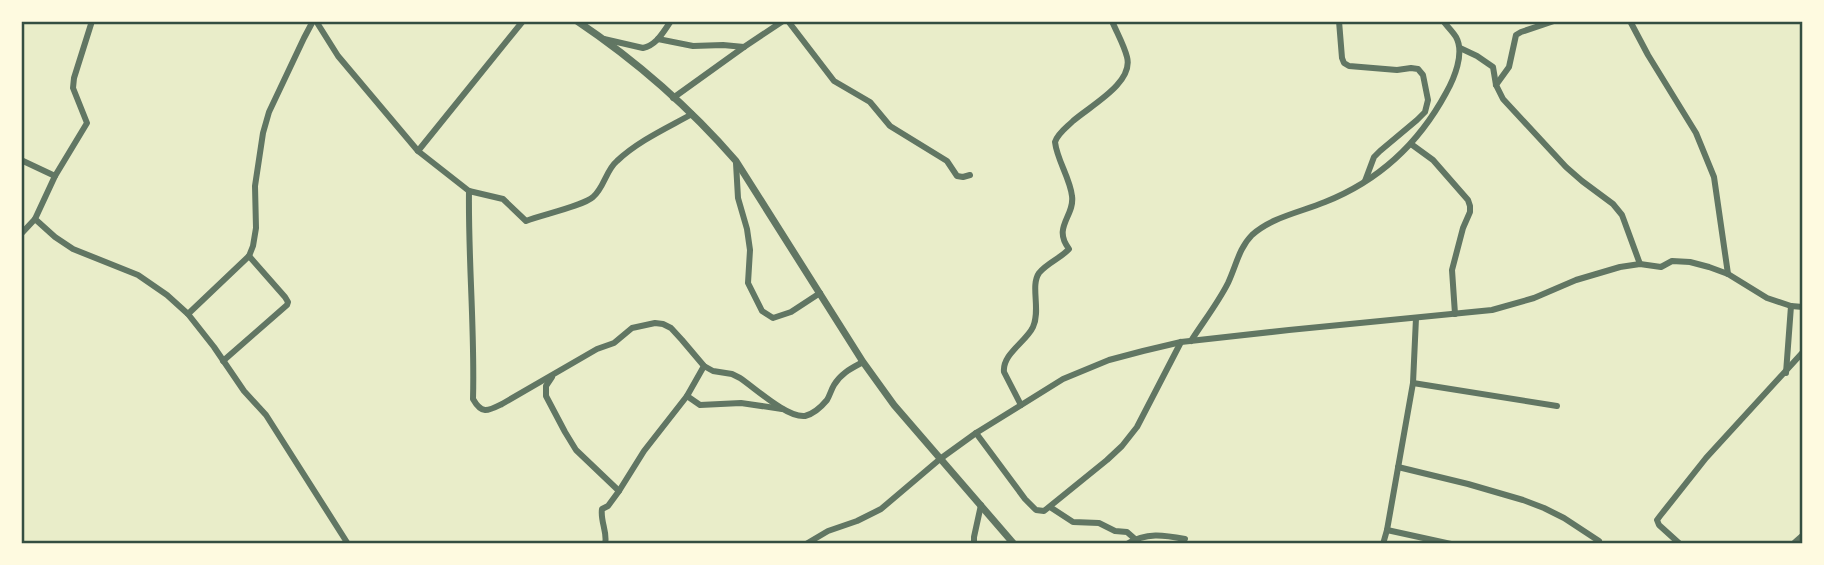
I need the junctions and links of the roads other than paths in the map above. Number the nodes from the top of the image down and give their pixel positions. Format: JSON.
{"nodes":[{"id":1,"x":92,"y":21,"type":"edge"},
{"id":2,"x":315,"y":21,"type":"edge"},
{"id":3,"x":523,"y":21,"type":"edge"},
{"id":4,"x":577,"y":21,"type":"edge"},
{"id":5,"x":671,"y":21,"type":"edge"},
{"id":6,"x":786,"y":21,"type":"edge"},
{"id":7,"x":1112,"y":21,"type":"edge"},
{"id":8,"x":1339,"y":21,"type":"edge"},
{"id":9,"x":1443,"y":21,"type":"edge"},
{"id":10,"x":1554,"y":21,"type":"edge"},
{"id":11,"x":1630,"y":21,"type":"edge"},
{"id":12,"x":604,"y":39,"type":"junction"},
{"id":13,"x":658,"y":39,"type":"junction"},
{"id":14,"x":744,"y":47,"type":"junction"},
{"id":15,"x":1460,"y":48,"type":"junction"},
{"id":16,"x":1496,"y":85,"type":"junction"},
{"id":17,"x":673,"y":97,"type":"junction"},
{"id":18,"x":692,"y":114,"type":"junction"},
{"id":19,"x":1411,"y":144,"type":"junction"},
{"id":20,"x":418,"y":151,"type":"junction"},
{"id":21,"x":21,"y":160,"type":"edge"},
{"id":22,"x":736,"y":161,"type":"junction"},
{"id":23,"x":970,"y":175,"type":"dead end"},
{"id":24,"x":55,"y":176,"type":"junction"},
{"id":25,"x":1364,"y":182,"type":"junction"},
{"id":26,"x":469,"y":191,"type":"junction"},
{"id":27,"x":35,"y":219,"type":"junction"},
{"id":28,"x":21,"y":234,"type":"edge"},
{"id":29,"x":249,"y":256,"type":"junction"},
{"id":30,"x":1640,"y":264,"type":"junction"},
{"id":31,"x":1728,"y":274,"type":"junction"},
{"id":32,"x":820,"y":293,"type":"junction"},
{"id":33,"x":1791,"y":306,"type":"junction"},
{"id":34,"x":1803,"y":307,"type":"edge"},
{"id":35,"x":188,"y":314,"type":"junction"},
{"id":36,"x":1455,"y":314,"type":"junction"},
{"id":37,"x":1416,"y":318,"type":"junction"},
{"id":38,"x":1191,"y":341,"type":"junction"},
{"id":39,"x":1181,"y":342,"type":"junction"},
{"id":40,"x":1803,"y":352,"type":"edge"},
{"id":41,"x":223,"y":361,"type":"junction"},
{"id":42,"x":863,"y":362,"type":"junction"},
{"id":43,"x":704,"y":366,"type":"junction"},
{"id":44,"x":1786,"y":373,"type":"junction"},
{"id":45,"x":554,"y":375,"type":"junction"},
{"id":46,"x":1413,"y":383,"type":"junction"},
{"id":47,"x":687,"y":396,"type":"junction"},
{"id":48,"x":1021,"y":405,"type":"junction"},
{"id":49,"x":1557,"y":406,"type":"dead end"},
{"id":50,"x":784,"y":409,"type":"junction"},
{"id":51,"x":976,"y":433,"type":"junction"},
{"id":52,"x":940,"y":459,"type":"junction"},
{"id":53,"x":1398,"y":467,"type":"junction"},
{"id":54,"x":619,"y":491,"type":"junction"},
{"id":55,"x":981,"y":505,"type":"junction"},
{"id":56,"x":1051,"y":507,"type":"junction"},
{"id":57,"x":1387,"y":530,"type":"junction"},
{"id":58,"x":1803,"y":535,"type":"edge"},
{"id":59,"x":1135,"y":539,"type":"junction"},
{"id":60,"x":1185,"y":539,"type":"dead end"},
{"id":61,"x":1599,"y":541,"type":"dead end"},
{"id":62,"x":348,"y":544,"type":"edge"},
{"id":63,"x":605,"y":544,"type":"edge"},
{"id":64,"x":806,"y":544,"type":"edge"},
{"id":65,"x":974,"y":544,"type":"edge"},
{"id":66,"x":1014,"y":544,"type":"edge"},
{"id":67,"x":1127,"y":544,"type":"edge"},
{"id":68,"x":1383,"y":544,"type":"edge"},
{"id":69,"x":1451,"y":544,"type":"edge"},
{"id":70,"x":1680,"y":544,"type":"edge"},
{"id":71,"x":1793,"y":544,"type":"edge"}],
"edges":[{"from":1,"to":24,"type":"street"},
{"from":2,"to":20,"type":"street"},
{"from":2,"to":29,"type":"street"},
{"from":3,"to":20,"type":"street"},
{"from":4,"to":12,"type":"street"},
{"from":5,"to":13,"type":"street"},
{"from":6,"to":14,"type":"street"},
{"from":6,"to":23,"type":"street"},
{"from":7,"to":48,"type":"street"},
{"from":8,"to":25,"type":"street"},
{"from":9,"to":15,"type":"street"},
{"from":10,"to":16,"type":"street"},
{"from":11,"to":31,"type":"street"},
{"from":12,"to":13,"type":"street"},
{"from":12,"to":17,"type":"street"},
{"from":13,"to":14,"type":"street"},
{"from":14,"to":17,"type":"street"},
{"from":15,"to":16,"type":"street"},
{"from":15,"to":19,"type":"street"},
{"from":16,"to":30,"type":"street"},
{"from":17,"to":18,"type":"street"},
{"from":18,"to":22,"type":"street"},
{"from":18,"to":26,"type":"street"},
{"from":19,"to":25,"type":"street"},
{"from":19,"to":36,"type":"street"},
{"from":20,"to":26,"type":"street"},
{"from":21,"to":24,"type":"street"},
{"from":22,"to":32,"type":"street"},
{"from":22,"to":32,"type":"street"},
{"from":24,"to":27,"type":"street"},
{"from":25,"to":38,"type":"street"},
{"from":26,"to":45,"type":"street"},
{"from":27,"to":28,"type":"street"},
{"from":27,"to":35,"type":"street"},
{"from":29,"to":35,"type":"street"},
{"from":29,"to":41,"type":"street"},
{"from":30,"to":31,"type":"street"},
{"from":30,"to":36,"type":"street"},
{"from":31,"to":33,"type":"street"},
{"from":32,"to":42,"type":"street"},
{"from":33,"to":34,"type":"street"},
{"from":33,"to":44,"type":"street"},
{"from":35,"to":41,"type":"street"},
{"from":36,"to":37,"type":"street"},
{"from":37,"to":38,"type":"street"},
{"from":37,"to":46,"type":"street"},
{"from":38,"to":39,"type":"street"},
{"from":39,"to":48,"type":"street"},
{"from":39,"to":56,"type":"street"},
{"from":40,"to":44,"type":"street"},
{"from":41,"to":62,"type":"street"},
{"from":42,"to":50,"type":"street"},
{"from":42,"to":52,"type":"street"},
{"from":43,"to":45,"type":"street"},
{"from":43,"to":47,"type":"street"},
{"from":43,"to":50,"type":"street"},
{"from":44,"to":70,"type":"street"},
{"from":45,"to":54,"type":"street"},
{"from":46,"to":49,"type":"street"},
{"from":46,"to":53,"type":"street"},
{"from":47,"to":50,"type":"street"},
{"from":47,"to":54,"type":"street"},
{"from":48,"to":51,"type":"street"},
{"from":51,"to":52,"type":"street"},
{"from":51,"to":56,"type":"street"},
{"from":52,"to":55,"type":"street"},
{"from":52,"to":64,"type":"street"},
{"from":53,"to":57,"type":"street"},
{"from":53,"to":61,"type":"street"},
{"from":54,"to":63,"type":"street"},
{"from":55,"to":65,"type":"street"},
{"from":55,"to":66,"type":"street"},
{"from":56,"to":59,"type":"street"},
{"from":57,"to":68,"type":"street"},
{"from":57,"to":69,"type":"street"},
{"from":58,"to":71,"type":"street"},
{"from":59,"to":60,"type":"street"},
{"from":59,"to":67,"type":"street"}]}
